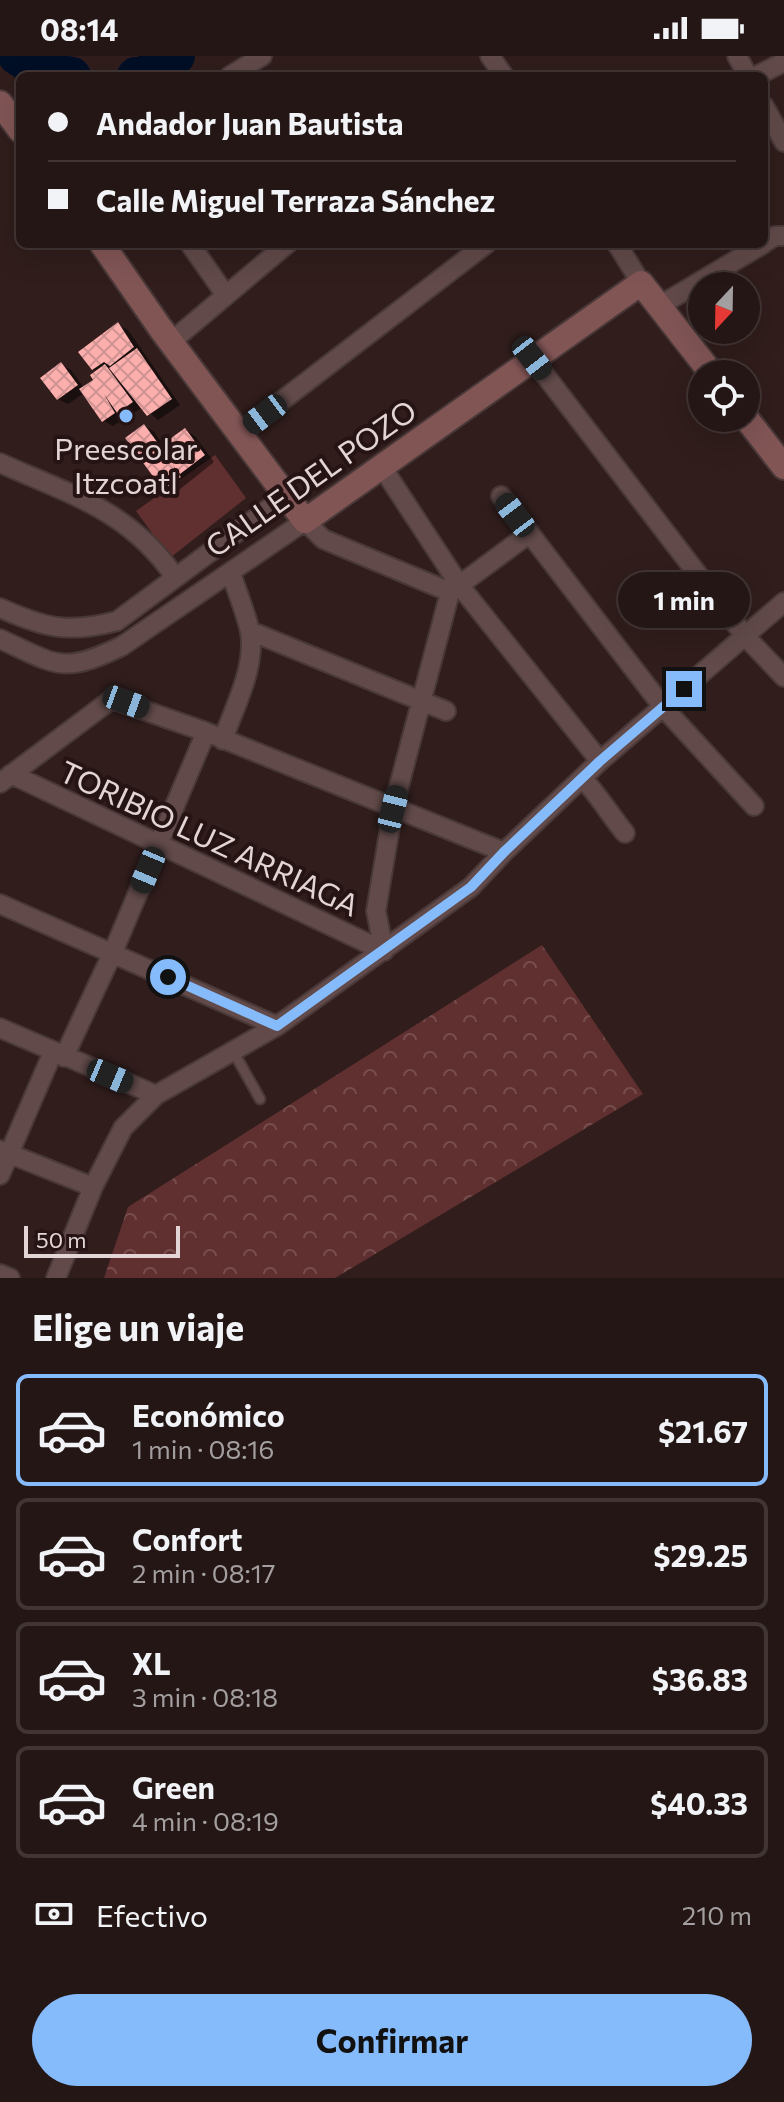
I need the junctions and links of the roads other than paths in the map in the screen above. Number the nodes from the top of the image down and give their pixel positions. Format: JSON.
{"nodes":[{"id":1,"x":262,"y":56,"type":"edge"},
{"id":2,"x":784,"y":62,"type":"edge"},
{"id":3,"x":236,"y":72,"type":"edge"},
{"id":4,"x":764,"y":72,"type":"edge"},
{"id":5,"x":0,"y":103,"type":"edge"},
{"id":6,"x":768,"y":113,"type":"edge"},
{"id":7,"x":16,"y":125,"type":"edge"},
{"id":8,"x":784,"y":142,"type":"edge"},
{"id":9,"x":105,"y":248,"type":"edge"},
{"id":10,"x":193,"y":248,"type":"edge"},
{"id":11,"x":282,"y":248,"type":"edge"},
{"id":12,"x":481,"y":248,"type":"edge"},
{"id":13,"x":619,"y":248,"type":"edge"},
{"id":14,"x":756,"y":248,"type":"edge"},
{"id":15,"x":641,"y":283,"type":"junction"},
{"id":16,"x":225,"y":294,"type":"junction"},
{"id":17,"x":659,"y":306,"type":"junction"},
{"id":18,"x":172,"y":341,"type":"junction"},
{"id":19,"x":532,"y":358,"type":"junction"},
{"id":20,"x":701,"y":360,"type":"edge"},
{"id":21,"x":241,"y":432,"type":"junction"},
{"id":22,"x":757,"y":432,"type":"edge"},
{"id":23,"x":0,"y":463,"type":"edge"},
{"id":24,"x":382,"y":467,"type":"junction"},
{"id":25,"x":784,"y":467,"type":"edge"},
{"id":26,"x":287,"y":495,"type":"junction"},
{"id":27,"x":501,"y":496,"type":"dead end"},
{"id":28,"x":305,"y":521,"type":"junction"},
{"id":29,"x":530,"y":533,"type":"junction"},
{"id":30,"x":231,"y":573,"type":"junction"},
{"id":31,"x":175,"y":577,"type":"junction"},
{"id":32,"x":455,"y":589,"type":"junction"},
{"id":33,"x":784,"y":602,"type":"edge"},
{"id":34,"x":0,"y":608,"type":"edge"},
{"id":35,"x":250,"y":631,"type":"junction"},
{"id":36,"x":745,"y":636,"type":"junction"},
{"id":37,"x":0,"y":639,"type":"edge"},
{"id":38,"x":784,"y":677,"type":"edge"},
{"id":39,"x":420,"y":701,"type":"junction"},
{"id":40,"x":663,"y":707,"type":"junction"},
{"id":41,"x":446,"y":711,"type":"dead end"},
{"id":42,"x":214,"y":736,"type":"junction"},
{"id":43,"x":600,"y":761,"type":"junction"},
{"id":44,"x":6,"y":778,"type":"edge"},
{"id":45,"x":582,"y":778,"type":"junction"},
{"id":46,"x":754,"y":806,"type":"dead end"},
{"id":47,"x":393,"y":809,"type":"junction"},
{"id":48,"x":625,"y":833,"type":"dead end"},
{"id":49,"x":160,"y":843,"type":"junction"},
{"id":50,"x":504,"y":852,"type":"junction"},
{"id":51,"x":0,"y":904,"type":"edge"},
{"id":52,"x":384,"y":951,"type":"junction"},
{"id":53,"x":113,"y":952,"type":"junction"},
{"id":54,"x":277,"y":1026,"type":"junction"},
{"id":55,"x":0,"y":1028,"type":"edge"},
{"id":56,"x":233,"y":1051,"type":"junction"},
{"id":57,"x":58,"y":1054,"type":"junction"},
{"id":58,"x":156,"y":1095,"type":"junction"},
{"id":59,"x":260,"y":1099,"type":"dead end"},
{"id":60,"x":4,"y":1152,"type":"edge"},
{"id":61,"x":0,"y":1175,"type":"edge"},
{"id":62,"x":93,"y":1187,"type":"junction"},
{"id":63,"x":0,"y":1274,"type":"edge"},
{"id":64,"x":10,"y":1278,"type":"edge"},
{"id":65,"x":56,"y":1278,"type":"edge"}],
"edges":[{"from":1,"to":3,"type":"street"},
{"from":2,"to":4,"type":"street"},
{"from":5,"to":7,"type":"main road"},
{"from":6,"to":8,"type":"street"},
{"from":9,"to":18,"type":"main road"},
{"from":10,"to":16,"type":"street"},
{"from":11,"to":16,"type":"street"},
{"from":12,"to":21,"type":"street"},
{"from":13,"to":15,"type":"street"},
{"from":14,"to":17,"type":"street"},
{"from":15,"to":17,"type":"main road"},
{"from":15,"to":19,"type":"main road","name":"CALLE DEL POZO"},
{"from":16,"to":18,"type":"street"},
{"from":17,"to":20,"type":"main road"},
{"from":18,"to":21,"type":"main road"},
{"from":19,"to":24,"type":"main road","name":"CALLE DEL POZO"},
{"from":19,"to":36,"type":"street"},
{"from":21,"to":26,"type":"main road"},
{"from":22,"to":25,"type":"main road"},
{"from":23,"to":31,"type":"street"},
{"from":24,"to":28,"type":"main road","name":"CALLE DEL POZO"},
{"from":24,"to":32,"type":"street"},
{"from":26,"to":28,"type":"main road"},
{"from":26,"to":31,"type":"street"},
{"from":27,"to":29,"type":"street"},
{"from":28,"to":30,"type":"street","name":"CALLE DEL POZO"},
{"from":28,"to":32,"type":"street"},
{"from":29,"to":32,"type":"street"},
{"from":29,"to":40,"type":"street"},
{"from":30,"to":35,"type":"street"},
{"from":30,"to":37,"type":"street","name":"CALLE DEL POZO"},
{"from":31,"to":34,"type":"street"},
{"from":32,"to":39,"type":"street"},
{"from":32,"to":43,"type":"street"},
{"from":33,"to":36,"type":"street"},
{"from":35,"to":39,"type":"street"},
{"from":35,"to":42,"type":"street"},
{"from":36,"to":38,"type":"street"},
{"from":36,"to":40,"type":"street"},
{"from":39,"to":41,"type":"street"},
{"from":39,"to":47,"type":"street"},
{"from":40,"to":43,"type":"street"},
{"from":40,"to":46,"type":"street"},
{"from":42,"to":44,"type":"street"},
{"from":42,"to":47,"type":"street"},
{"from":42,"to":49,"type":"street"},
{"from":43,"to":45,"type":"street"},
{"from":44,"to":49,"type":"street","name":"TORIBIO LUZ ARRIAGA"},
{"from":45,"to":48,"type":"street"},
{"from":45,"to":50,"type":"street"},
{"from":47,"to":50,"type":"street"},
{"from":47,"to":52,"type":"street"},
{"from":49,"to":52,"type":"street","name":"TORIBIO LUZ ARRIAGA"},
{"from":49,"to":53,"type":"street"},
{"from":50,"to":52,"type":"street"},
{"from":51,"to":53,"type":"street"},
{"from":52,"to":54,"type":"street"},
{"from":53,"to":54,"type":"street"},
{"from":53,"to":57,"type":"street"},
{"from":54,"to":56,"type":"street"},
{"from":55,"to":57,"type":"street"},
{"from":56,"to":58,"type":"street"},
{"from":56,"to":59,"type":"lane"},
{"from":57,"to":58,"type":"street"},
{"from":57,"to":60,"type":"street"},
{"from":58,"to":62,"type":"street"},
{"from":60,"to":61,"type":"street"},
{"from":60,"to":62,"type":"street"},
{"from":62,"to":65,"type":"street"},
{"from":63,"to":64,"type":"street"}]}
